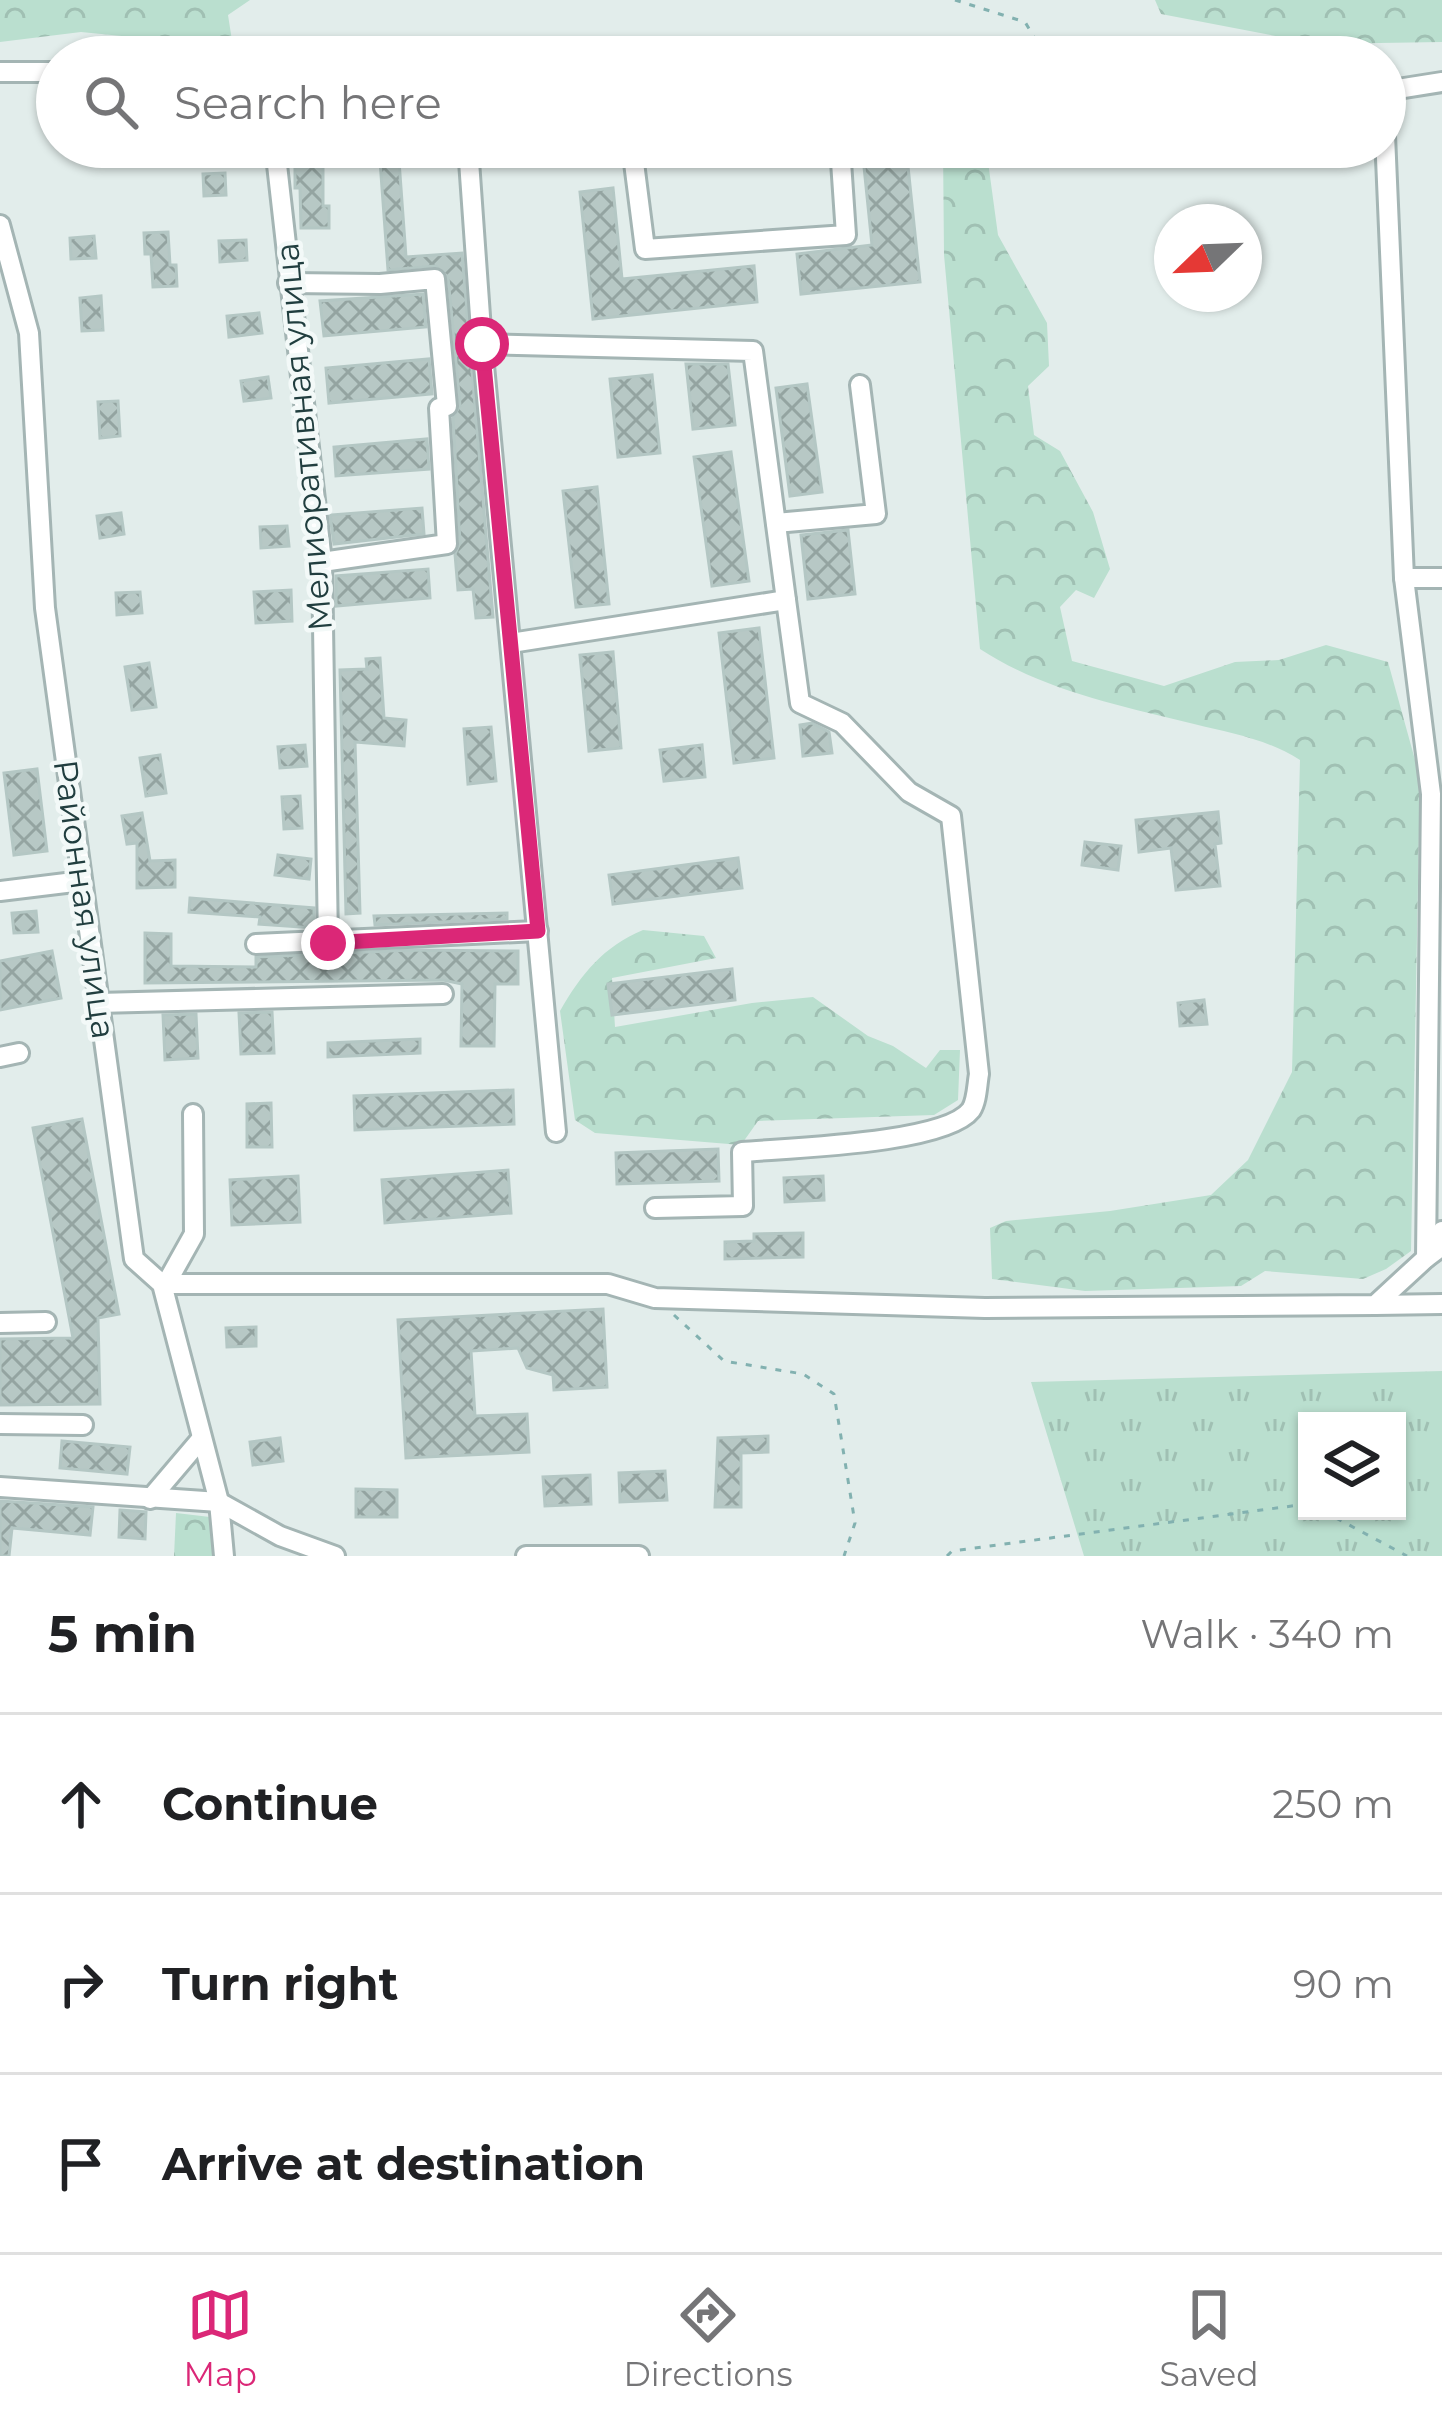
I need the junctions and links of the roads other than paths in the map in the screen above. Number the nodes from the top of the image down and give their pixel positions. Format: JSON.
{"nodes":[{"id":1,"x":0,"y":72,"type":"edge"},
{"id":2,"x":36,"y":72,"type":"edge"},
{"id":3,"x":1442,"y":82,"type":"edge"},
{"id":4,"x":1406,"y":88,"type":"edge"},
{"id":5,"x":277,"y":168,"type":"edge"},
{"id":6,"x":469,"y":168,"type":"edge"},
{"id":7,"x":635,"y":168,"type":"edge"},
{"id":8,"x":841,"y":168,"type":"edge"},
{"id":9,"x":1386,"y":168,"type":"edge"},
{"id":10,"x":0,"y":225,"type":"edge"},
{"id":11,"x":288,"y":283,"type":"junction"},
{"id":12,"x":482,"y":344,"type":"junction"},
{"id":13,"x":860,"y":385,"type":"dead end"},
{"id":14,"x":776,"y":523,"type":"junction"},
{"id":15,"x":322,"y":562,"type":"junction"},
{"id":16,"x":1404,"y":578,"type":"junction"},
{"id":17,"x":1442,"y":578,"type":"edge"},
{"id":18,"x":786,"y":600,"type":"junction"},
{"id":19,"x":511,"y":644,"type":"junction"},
{"id":20,"x":1437,"y":794,"type":"edge"},
{"id":21,"x":82,"y":881,"type":"junction"},
{"id":22,"x":0,"y":891,"type":"edge"},
{"id":23,"x":538,"y":931,"type":"junction"},
{"id":24,"x":328,"y":943,"type":"junction"},
{"id":25,"x":256,"y":944,"type":"dead end"},
{"id":26,"x":443,"y":994,"type":"dead end"},
{"id":27,"x":98,"y":1003,"type":"junction"},
{"id":28,"x":193,"y":1114,"type":"dead end"},
{"id":29,"x":556,"y":1132,"type":"dead end"},
{"id":30,"x":655,"y":1208,"type":"dead end"},
{"id":31,"x":1442,"y":1231,"type":"edge"},
{"id":32,"x":1434,"y":1252,"type":"edge"},
{"id":33,"x":164,"y":1284,"type":"junction"},
{"id":34,"x":1442,"y":1304,"type":"edge"},
{"id":35,"x":1375,"y":1305,"type":"junction"},
{"id":36,"x":46,"y":1322,"type":"dead end"},
{"id":37,"x":0,"y":1323,"type":"edge"},
{"id":38,"x":0,"y":1424,"type":"edge"},
{"id":39,"x":83,"y":1425,"type":"dead end"},
{"id":40,"x":201,"y":1439,"type":"junction"},
{"id":41,"x":0,"y":1487,"type":"edge"},
{"id":42,"x":150,"y":1499,"type":"junction"},
{"id":43,"x":219,"y":1502,"type":"junction"},
{"id":44,"x":560,"y":1555,"type":"edge"},
{"id":45,"x":224,"y":1556,"type":"edge"},
{"id":46,"x":334,"y":1556,"type":"edge"},
{"id":47,"x":526,"y":1556,"type":"edge"},
{"id":48,"x":639,"y":1556,"type":"edge"}],
"edges":[{"from":1,"to":2,"type":"street"},
{"from":3,"to":4,"type":"street"},
{"from":5,"to":11,"type":"street","name":"Мелиоративная улица"},
{"from":6,"to":12,"type":"street"},
{"from":7,"to":8,"type":"street"},
{"from":9,"to":16,"type":"street"},
{"from":10,"to":21,"type":"street","name":"Районная улица"},
{"from":11,"to":15,"type":"street","name":"Мелиоративная улица"},
{"from":11,"to":15,"type":"street"},
{"from":12,"to":14,"type":"street"},
{"from":12,"to":19,"type":"street"},
{"from":13,"to":14,"type":"street"},
{"from":14,"to":18,"type":"street"},
{"from":15,"to":24,"type":"street","name":"Мелиоративная улица"},
{"from":16,"to":17,"type":"street"},
{"from":16,"to":20,"type":"street"},
{"from":18,"to":19,"type":"street"},
{"from":18,"to":30,"type":"street"},
{"from":19,"to":23,"type":"street"},
{"from":20,"to":32,"type":"street"},
{"from":21,"to":22,"type":"street"},
{"from":21,"to":27,"type":"street","name":"Районная улица"},
{"from":23,"to":24,"type":"street"},
{"from":23,"to":29,"type":"street"},
{"from":24,"to":25,"type":"street"},
{"from":26,"to":27,"type":"street"},
{"from":27,"to":33,"type":"street","name":"Районная улица"},
{"from":28,"to":33,"type":"street"},
{"from":31,"to":32,"type":"street"},
{"from":32,"to":35,"type":"street"},
{"from":33,"to":35,"type":"street"},
{"from":33,"to":40,"type":"street","name":"Районная улица"},
{"from":34,"to":35,"type":"street"},
{"from":36,"to":37,"type":"street"},
{"from":38,"to":39,"type":"street"},
{"from":40,"to":42,"type":"street"},
{"from":40,"to":43,"type":"street","name":"Районная улица"},
{"from":41,"to":42,"type":"street"},
{"from":42,"to":43,"type":"street"},
{"from":43,"to":45,"type":"street","name":"Районная улица"},
{"from":43,"to":46,"type":"street"},
{"from":44,"to":47,"type":"street"},
{"from":44,"to":48,"type":"street"}]}
